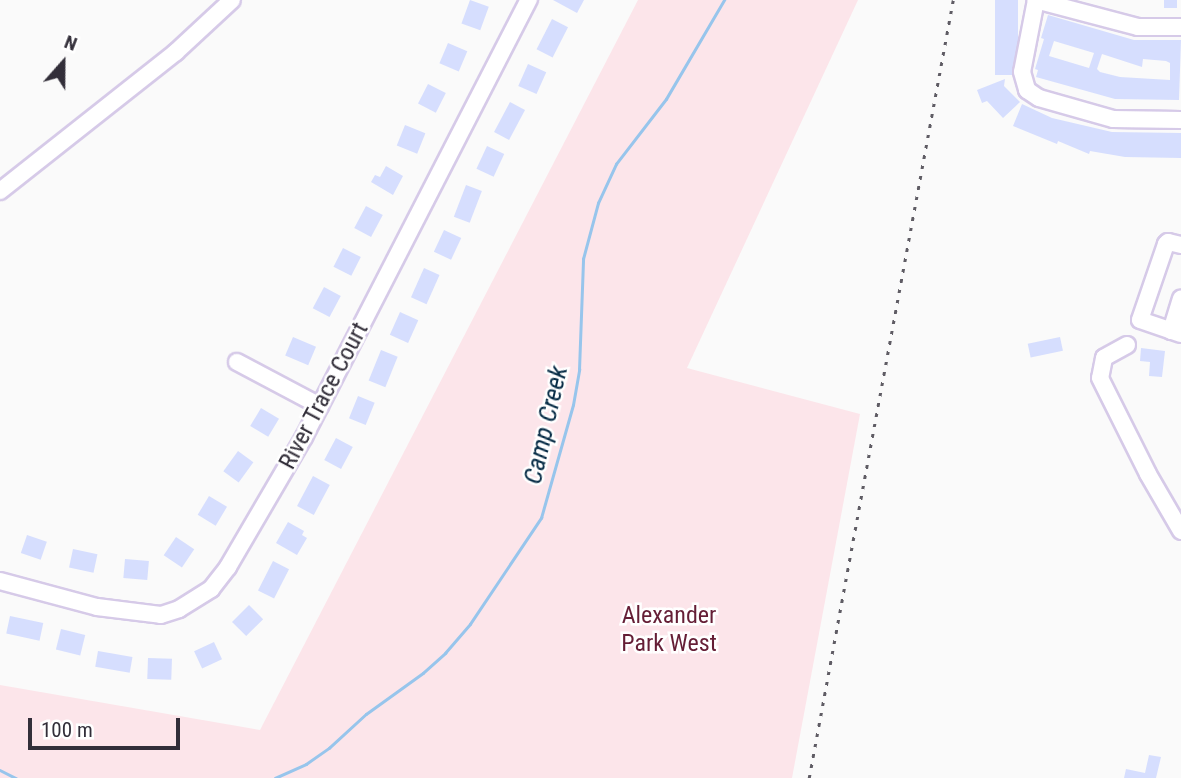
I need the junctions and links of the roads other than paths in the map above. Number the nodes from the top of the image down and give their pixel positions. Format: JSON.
{"nodes":[{"id":1,"x":232,"y":0,"type":"edge"},
{"id":2,"x":529,"y":0,"type":"edge"},
{"id":3,"x":1036,"y":0,"type":"edge"},
{"id":4,"x":1181,"y":27,"type":"edge"},
{"id":5,"x":1181,"y":120,"type":"edge"},
{"id":6,"x":0,"y":191,"type":"edge"},
{"id":7,"x":1181,"y":245,"type":"edge"},
{"id":8,"x":1181,"y":299,"type":"edge"},
{"id":9,"x":1176,"y":333,"type":"edge"},
{"id":10,"x":1127,"y":345,"type":"dead end"},
{"id":11,"x":237,"y":362,"type":"dead end"},
{"id":12,"x":320,"y":406,"type":"junction"},
{"id":13,"x":1181,"y":531,"type":"edge"},
{"id":14,"x":0,"y":582,"type":"edge"}],
"edges":[{"from":1,"to":6,"type":"street"},
{"from":2,"to":12,"type":"street","name":"River Trace Court"},
{"from":3,"to":4,"type":"street"},
{"from":3,"to":5,"type":"street"},
{"from":7,"to":9,"type":"street"},
{"from":8,"to":9,"type":"street"},
{"from":10,"to":13,"type":"street"},
{"from":11,"to":12,"type":"street"},
{"from":12,"to":14,"type":"street","name":"River Trace Court"}]}
